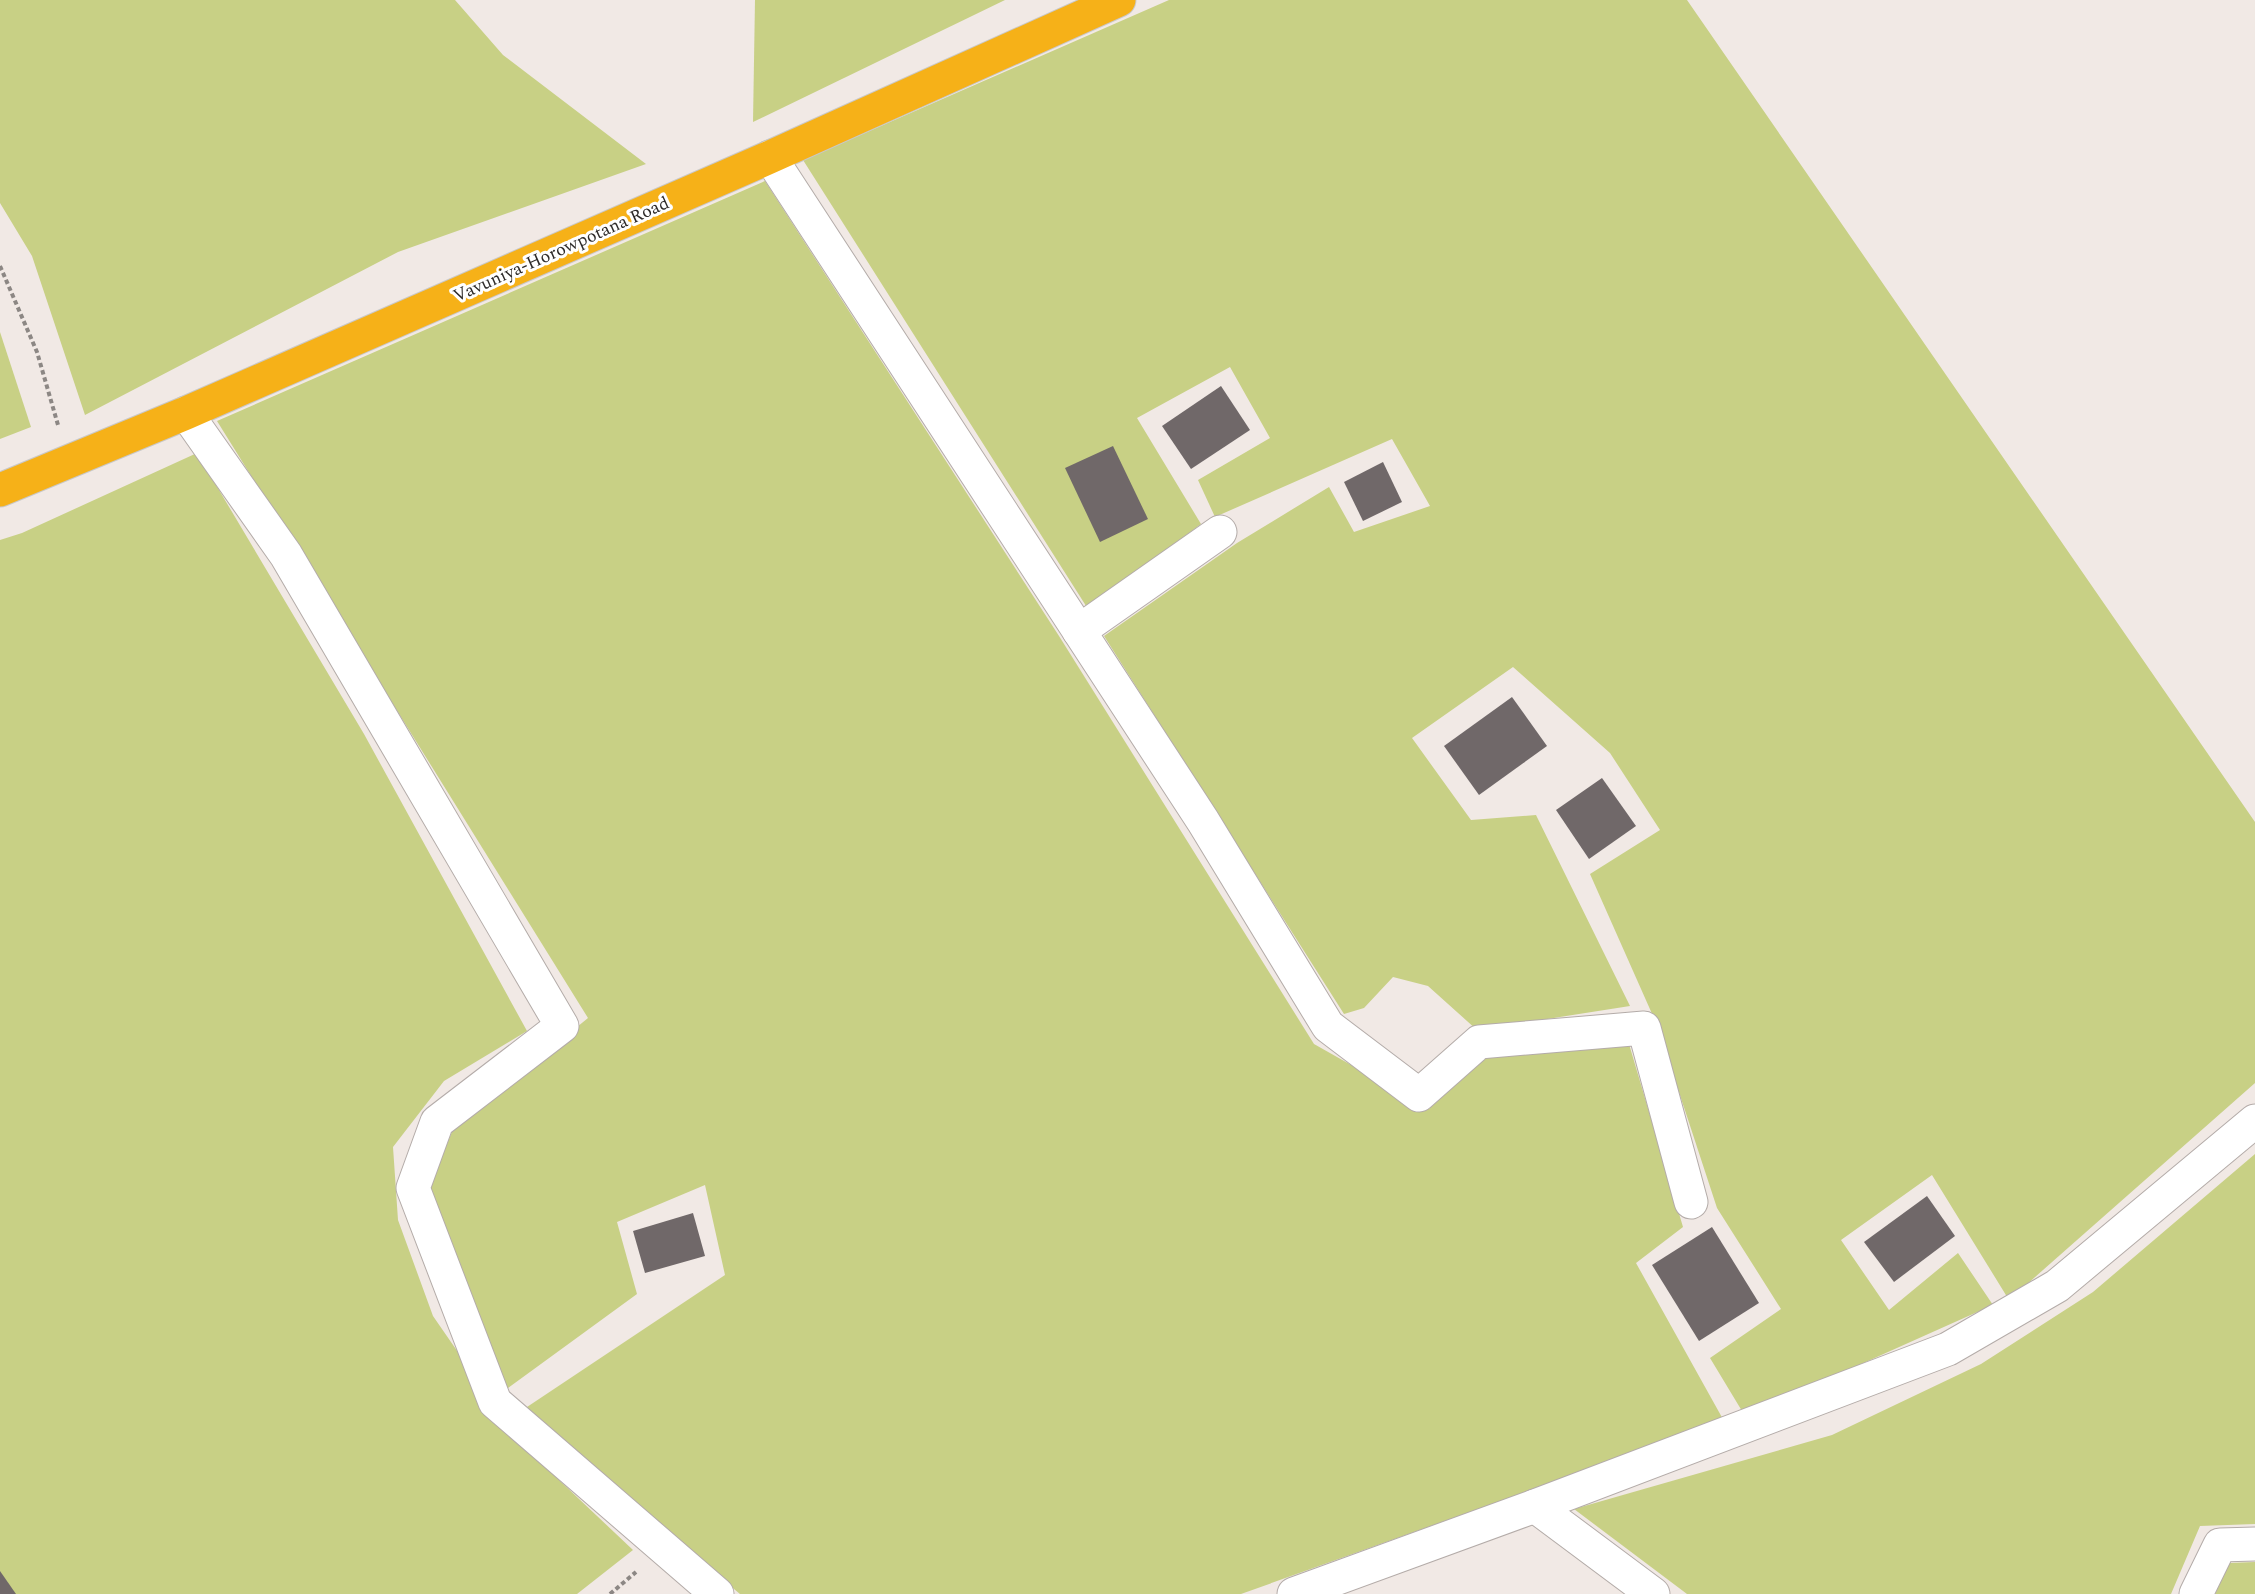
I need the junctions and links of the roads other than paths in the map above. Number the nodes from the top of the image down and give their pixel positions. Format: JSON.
{"nodes":[{"id":1,"x":1119,"y":0,"type":"edge"},
{"id":2,"x":770,"y":158,"type":"junction"},
{"id":3,"x":186,"y":413,"type":"junction"},
{"id":4,"x":0,"y":490,"type":"edge"},
{"id":5,"x":1220,"y":532,"type":"dead end"},
{"id":6,"x":1079,"y":631,"type":"junction"},
{"id":7,"x":2255,"y":1121,"type":"edge"},
{"id":8,"x":1690,"y":1202,"type":"dead end"},
{"id":9,"x":1535,"y":1506,"type":"junction"},
{"id":10,"x":2255,"y":1544,"type":"edge"},
{"id":11,"x":717,"y":1594,"type":"edge"},
{"id":12,"x":1294,"y":1594,"type":"edge"},
{"id":13,"x":1653,"y":1594,"type":"edge"},
{"id":14,"x":2196,"y":1594,"type":"edge"}],
"edges":[{"from":1,"to":2,"type":"highway","name":"Vavuniya-Horowpotana Road"},
{"from":2,"to":3,"type":"highway","name":"Vavuniya-Horowpotana Road"},
{"from":2,"to":6,"type":"street"},
{"from":3,"to":4,"type":"highway","name":"Vavuniya-Horowpotana Road"},
{"from":3,"to":11,"type":"street"},
{"from":5,"to":6,"type":"street"},
{"from":6,"to":8,"type":"street"},
{"from":7,"to":9,"type":"street"},
{"from":9,"to":12,"type":"street"},
{"from":9,"to":13,"type":"street"},
{"from":10,"to":14,"type":"street"}]}
